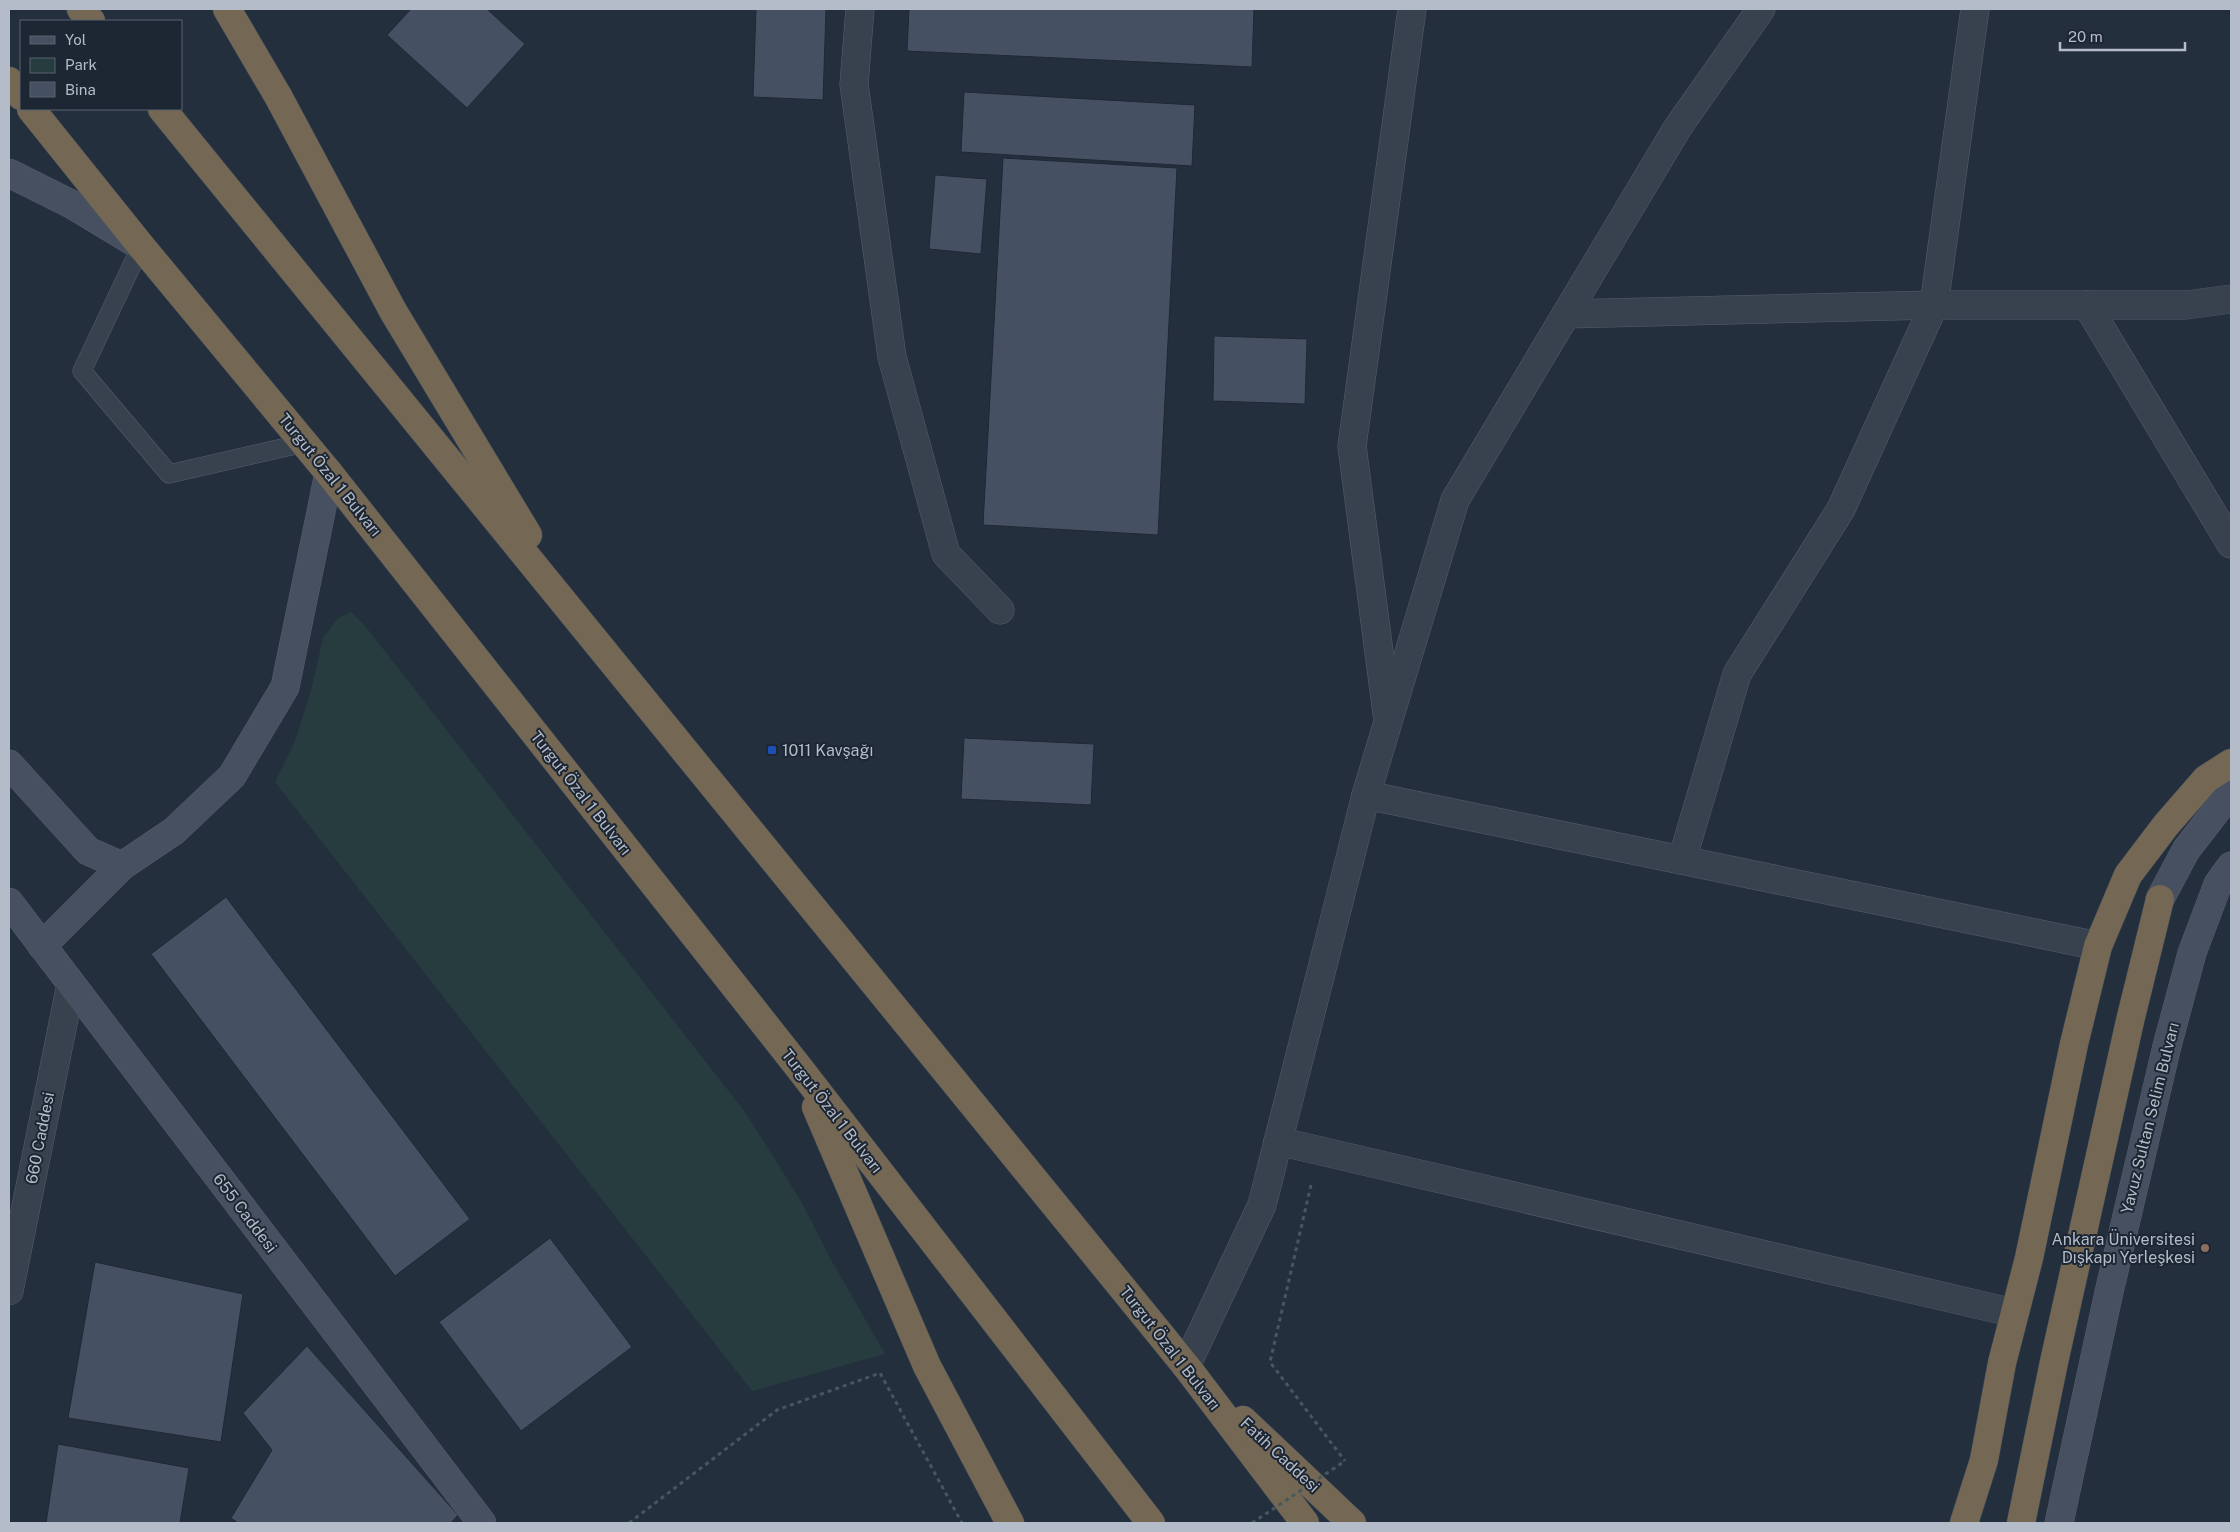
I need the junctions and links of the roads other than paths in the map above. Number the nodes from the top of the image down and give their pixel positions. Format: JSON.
{"nodes":[{"id":1,"x":81,"y":9,"type":"edge"},
{"id":2,"x":227,"y":9,"type":"edge"},
{"id":3,"x":860,"y":9,"type":"edge"},
{"id":4,"x":1412,"y":9,"type":"edge"},
{"id":5,"x":1762,"y":9,"type":"edge"},
{"id":6,"x":1975,"y":9,"type":"edge"},
{"id":7,"x":90,"y":20,"type":"edge"},
{"id":8,"x":9,"y":81,"type":"edge"},
{"id":9,"x":20,"y":95,"type":"edge"},
{"id":10,"x":32,"y":110,"type":"edge"},
{"id":11,"x":163,"y":110,"type":"edge"},
{"id":12,"x":9,"y":173,"type":"edge"},
{"id":13,"x":141,"y":246,"type":"junction"},
{"id":14,"x":2231,"y":299,"type":"edge"},
{"id":15,"x":1934,"y":305,"type":"junction"},
{"id":16,"x":2087,"y":305,"type":"junction"},
{"id":17,"x":1566,"y":314,"type":"junction"},
{"id":18,"x":304,"y":444,"type":"junction"},
{"id":19,"x":329,"y":473,"type":"junction"},
{"id":20,"x":2231,"y":544,"type":"edge"},
{"id":21,"x":1000,"y":610,"type":"dead end"},
{"id":22,"x":577,"y":618,"type":"junction"},
{"id":23,"x":1388,"y":722,"type":"junction"},
{"id":24,"x":2231,"y":763,"type":"edge"},
{"id":25,"x":9,"y":764,"type":"edge"},
{"id":26,"x":2231,"y":792,"type":"edge"},
{"id":27,"x":1366,"y":795,"type":"junction"},
{"id":28,"x":1682,"y":860,"type":"junction"},
{"id":29,"x":122,"y":866,"type":"junction"},
{"id":30,"x":2231,"y":866,"type":"edge"},
{"id":31,"x":2160,"y":899,"type":"joint"},
{"id":32,"x":9,"y":902,"type":"edge"},
{"id":33,"x":42,"y":946,"type":"junction"},
{"id":34,"x":2098,"y":946,"type":"junction"},
{"id":35,"x":70,"y":984,"type":"junction"},
{"id":36,"x":800,"y":1069,"type":"junction"},
{"id":37,"x":1278,"y":1141,"type":"junction"},
{"id":38,"x":9,"y":1291,"type":"edge"},
{"id":39,"x":2014,"y":1313,"type":"junction"},
{"id":40,"x":1186,"y":1366,"type":"junction"},
{"id":41,"x":1121,"y":1485,"type":"junction"},
{"id":42,"x":480,"y":1522,"type":"edge"},
{"id":43,"x":1010,"y":1523,"type":"edge"},
{"id":44,"x":1145,"y":1523,"type":"edge"},
{"id":45,"x":1151,"y":1523,"type":"edge"},
{"id":46,"x":1305,"y":1523,"type":"edge"},
{"id":47,"x":1352,"y":1523,"type":"edge"},
{"id":48,"x":1964,"y":1523,"type":"edge"},
{"id":49,"x":2021,"y":1523,"type":"edge"},
{"id":50,"x":2059,"y":1523,"type":"edge"}],
"edges":[{"from":1,"to":7,"type":"highway"},
{"from":2,"to":22,"type":"highway","name":"Turgut Özal 1 Bulvarı"},
{"from":3,"to":21,"type":"street"},
{"from":4,"to":23,"type":"street"},
{"from":5,"to":17,"type":"street"},
{"from":6,"to":15,"type":"street"},
{"from":8,"to":9,"type":"highway"},
{"from":10,"to":13,"type":"highway","name":"Turgut Özal 1 Bulvarı"},
{"from":11,"to":22,"type":"highway","name":"Turgut Özal 1 Bulvarı"},
{"from":12,"to":13,"type":"street"},
{"from":13,"to":18,"type":"highway","name":"Turgut Özal 1 Bulvarı"},
{"from":13,"to":18,"type":"lane"},
{"from":14,"to":16,"type":"street"},
{"from":15,"to":16,"type":"street"},
{"from":15,"to":17,"type":"street"},
{"from":15,"to":28,"type":"street"},
{"from":16,"to":20,"type":"street"},
{"from":17,"to":23,"type":"street"},
{"from":18,"to":19,"type":"highway","name":"Turgut Özal 1 Bulvarı"},
{"from":19,"to":29,"type":"street"},
{"from":19,"to":36,"type":"highway","name":"Turgut Özal 1 Bulvarı"},
{"from":22,"to":40,"type":"highway","name":"Turgut Özal 1 Bulvarı"},
{"from":23,"to":27,"type":"street"},
{"from":24,"to":34,"type":"highway"},
{"from":25,"to":29,"type":"street"},
{"from":26,"to":31,"type":"street"},
{"from":27,"to":28,"type":"street"},
{"from":27,"to":37,"type":"street"},
{"from":28,"to":34,"type":"street"},
{"from":29,"to":33,"type":"street"},
{"from":30,"to":50,"type":"street","name":"Yavuz Sultan Selim Bulvarı"},
{"from":31,"to":49,"type":"highway"},
{"from":32,"to":33,"type":"street","name":"655 Caddesi"},
{"from":33,"to":35,"type":"street","name":"655 Caddesi"},
{"from":34,"to":39,"type":"highway"},
{"from":35,"to":38,"type":"street","name":"660 Caddesi"},
{"from":35,"to":42,"type":"street","name":"655 Caddesi"},
{"from":36,"to":41,"type":"highway","name":"Turgut Özal 1 Bulvarı"},
{"from":36,"to":43,"type":"highway"},
{"from":37,"to":39,"type":"street"},
{"from":37,"to":40,"type":"street"},
{"from":39,"to":48,"type":"highway"},
{"from":40,"to":46,"type":"highway","name":"Turgut Özal 1 Bulvarı"},
{"from":40,"to":47,"type":"highway","name":"Fatih Caddesi"},
{"from":41,"to":44,"type":"highway","name":"Turgut Özal 1 Bulvarı"},
{"from":41,"to":45,"type":"highway","name":"Turgut Özal 1 Bulvarı"}]}
